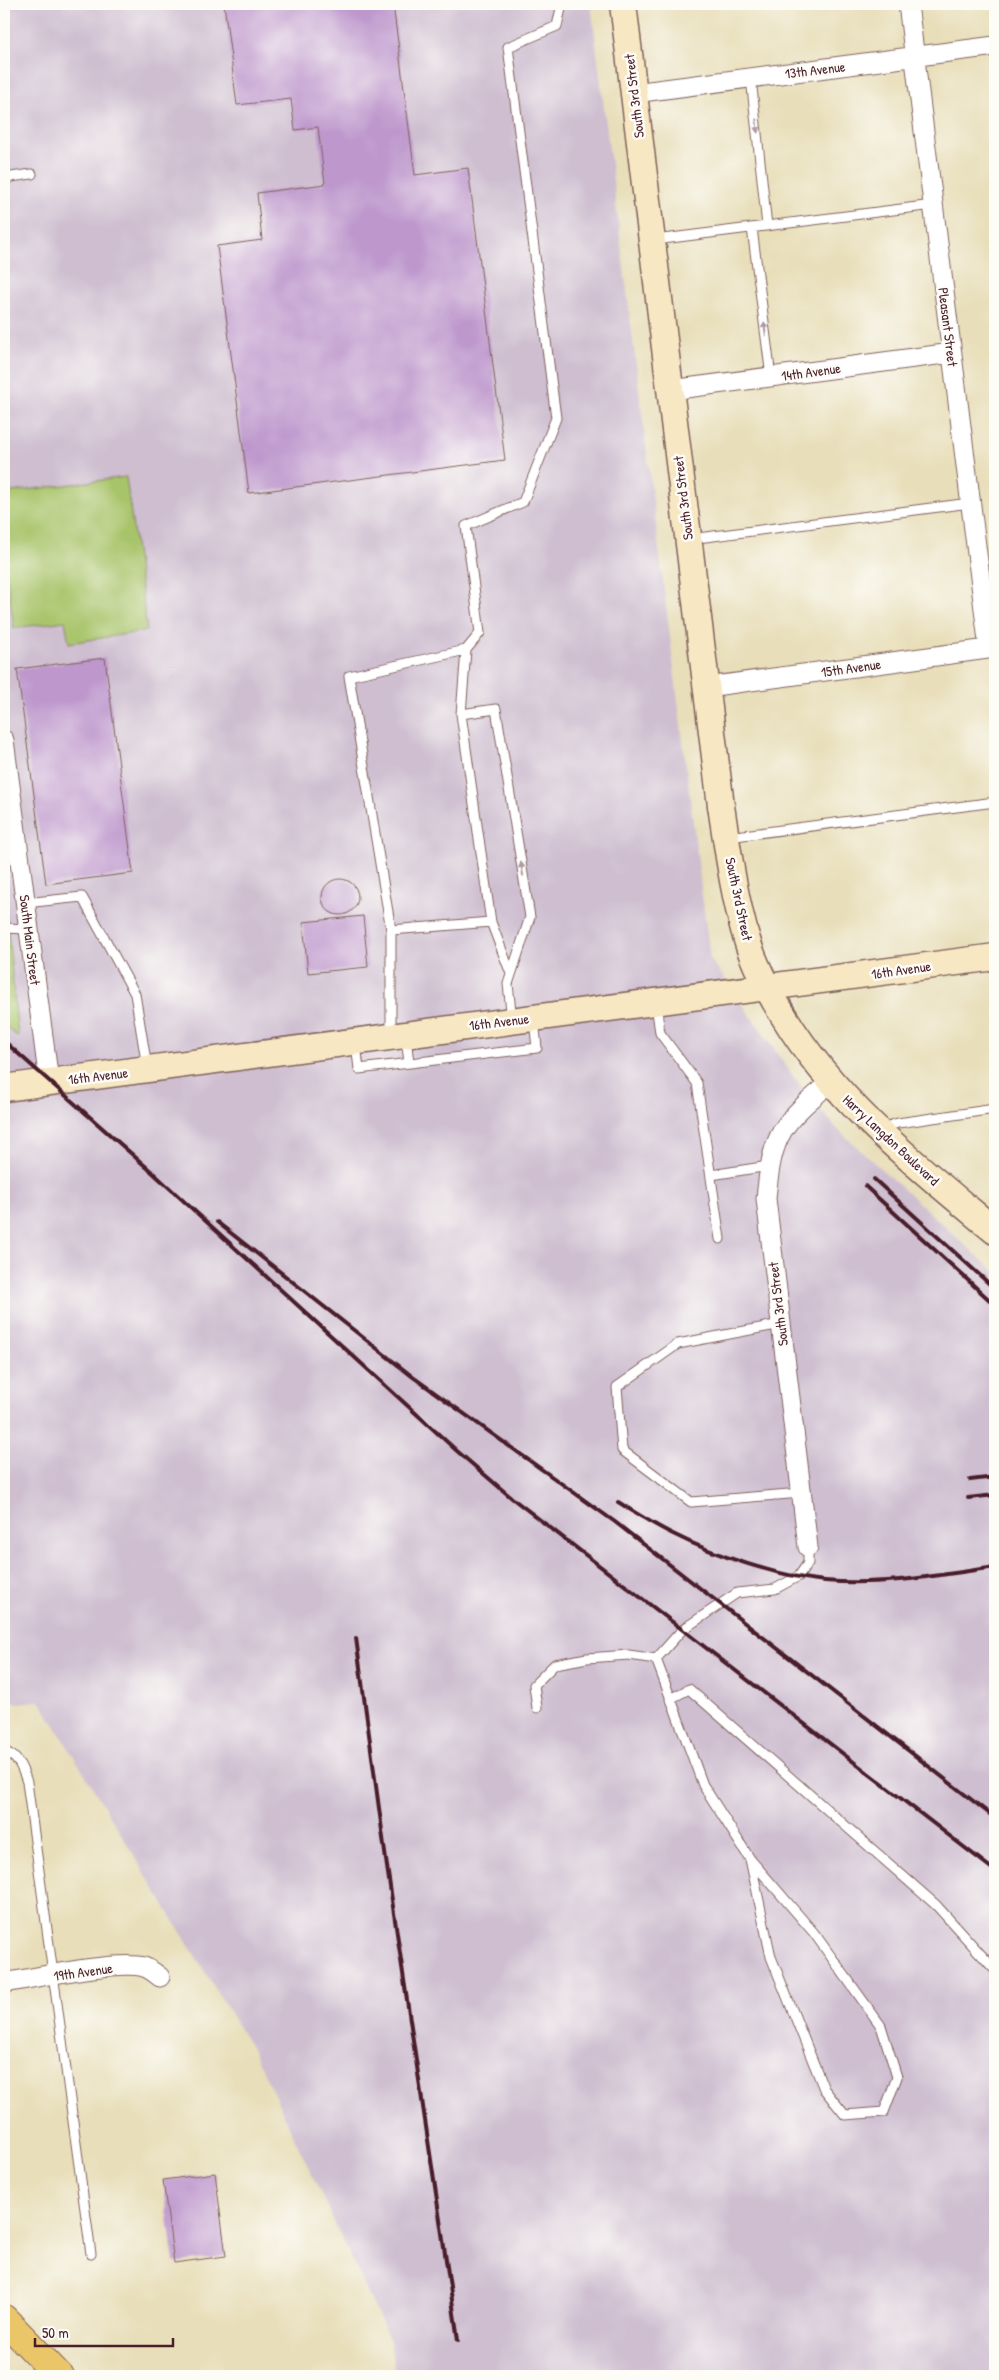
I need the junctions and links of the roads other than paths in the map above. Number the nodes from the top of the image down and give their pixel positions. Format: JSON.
{"nodes":[{"id":1,"x":562,"y":4,"type":"edge"},
{"id":2,"x":623,"y":4,"type":"edge"},
{"id":3,"x":908,"y":4,"type":"edge"},
{"id":4,"x":995,"y":46,"type":"edge"},
{"id":5,"x":914,"y":57,"type":"junction"},
{"id":6,"x":750,"y":78,"type":"junction"},
{"id":7,"x":634,"y":93,"type":"junction"},
{"id":8,"x":32,"y":174,"type":"dead end"},
{"id":9,"x":4,"y":178,"type":"edge"},
{"id":10,"x":933,"y":205,"type":"junction"},
{"id":11,"x":767,"y":226,"type":"junction"},
{"id":12,"x":752,"y":228,"type":"junction"},
{"id":13,"x":652,"y":241,"type":"junction"},
{"id":14,"x":952,"y":353,"type":"junction"},
{"id":15,"x":771,"y":377,"type":"junction"},
{"id":16,"x":670,"y":390,"type":"junction"},
{"id":17,"x":970,"y":503,"type":"junction"},
{"id":18,"x":688,"y":539,"type":"junction"},
{"id":19,"x":992,"y":649,"type":"edge"},
{"id":20,"x":466,"y":650,"type":"junction"},
{"id":21,"x":707,"y":687,"type":"junction"},
{"id":22,"x":461,"y":714,"type":"junction"},
{"id":23,"x":4,"y":740,"type":"edge"},
{"id":24,"x":995,"y":802,"type":"edge"},
{"id":25,"x":726,"y":837,"type":"junction"},
{"id":26,"x":26,"y":903,"type":"junction"},
{"id":27,"x":492,"y":922,"type":"junction"},
{"id":28,"x":4,"y":928,"type":"edge"},
{"id":29,"x":29,"y":929,"type":"junction"},
{"id":30,"x":391,"y":930,"type":"junction"},
{"id":31,"x":995,"y":957,"type":"edge"},
{"id":32,"x":511,"y":974,"type":"junction"},
{"id":33,"x":766,"y":988,"type":"junction"},
{"id":34,"x":655,"y":1002,"type":"junction"},
{"id":35,"x":523,"y":1019,"type":"junction"},
{"id":36,"x":398,"y":1035,"type":"junction"},
{"id":37,"x":355,"y":1041,"type":"junction"},
{"id":38,"x":409,"y":1063,"type":"junction"},
{"id":39,"x":147,"y":1070,"type":"junction"},
{"id":40,"x":49,"y":1082,"type":"junction"},
{"id":41,"x":831,"y":1082,"type":"junction"},
{"id":42,"x":4,"y":1088,"type":"edge"},
{"id":43,"x":995,"y":1109,"type":"edge"},
{"id":44,"x":877,"y":1130,"type":"junction"},
{"id":45,"x":769,"y":1166,"type":"junction"},
{"id":46,"x":711,"y":1175,"type":"junction"},
{"id":47,"x":995,"y":1231,"type":"edge"},
{"id":48,"x":720,"y":1240,"type":"dead end"},
{"id":49,"x":781,"y":1324,"type":"junction"},
{"id":50,"x":802,"y":1492,"type":"junction"},
{"id":51,"x":808,"y":1547,"type":"joint"},
{"id":52,"x":656,"y":1659,"type":"junction"},
{"id":53,"x":670,"y":1699,"type":"junction"},
{"id":54,"x":537,"y":1708,"type":"dead end"},
{"id":55,"x":4,"y":1752,"type":"edge"},
{"id":56,"x":750,"y":1859,"type":"junction"},
{"id":57,"x":995,"y":1970,"type":"edge"},
{"id":58,"x":52,"y":1976,"type":"junction"},
{"id":59,"x":160,"y":1977,"type":"dead end"},
{"id":60,"x":4,"y":1983,"type":"edge"},
{"id":61,"x":91,"y":2254,"type":"dead end"},
{"id":62,"x":4,"y":2319,"type":"edge"},
{"id":63,"x":59,"y":2376,"type":"edge"}],
"edges":[{"from":1,"to":20,"type":"lane"},
{"from":2,"to":7,"type":"main road","name":"South 3rd Street"},
{"from":3,"to":5,"type":"street","name":"Pleasant Street"},
{"from":4,"to":5,"type":"street","name":"13th Avenue"},
{"from":5,"to":6,"type":"street","name":"13th Avenue"},
{"from":5,"to":10,"type":"street","name":"Pleasant Street"},
{"from":6,"to":7,"type":"street","name":"13th Avenue"},
{"from":6,"to":11,"type":"lane","one_way":true},
{"from":7,"to":13,"type":"main road","name":"South 3rd Street"},
{"from":8,"to":9,"type":"lane"},
{"from":10,"to":11,"type":"lane"},
{"from":10,"to":14,"type":"street","name":"Pleasant Street"},
{"from":11,"to":12,"type":"lane"},
{"from":12,"to":13,"type":"lane"},
{"from":15,"to":12,"type":"lane","one_way":true},
{"from":13,"to":16,"type":"main road","name":"South 3rd Street"},
{"from":14,"to":15,"type":"street","name":"14th Avenue"},
{"from":14,"to":17,"type":"street","name":"Pleasant Street"},
{"from":15,"to":16,"type":"street","name":"14th Avenue"},
{"from":16,"to":18,"type":"main road","name":"South 3rd Street"},
{"from":17,"to":18,"type":"lane"},
{"from":17,"to":19,"type":"street","name":"Pleasant Street"},
{"from":18,"to":21,"type":"main road","name":"South 3rd Street"},
{"from":19,"to":21,"type":"street","name":"15th Avenue"},
{"from":20,"to":22,"type":"lane"},
{"from":20,"to":30,"type":"lane"},
{"from":21,"to":25,"type":"main road","name":"South 3rd Street"},
{"from":22,"to":27,"type":"lane"},
{"from":32,"to":22,"type":"lane","one_way":true},
{"from":23,"to":26,"type":"street","name":"South Main Street"},
{"from":24,"to":25,"type":"lane"},
{"from":25,"to":33,"type":"main road","name":"South 3rd Street"},
{"from":26,"to":29,"type":"street","name":"South Main Street"},
{"from":26,"to":39,"type":"lane"},
{"from":27,"to":30,"type":"lane"},
{"from":27,"to":32,"type":"lane"},
{"from":28,"to":29,"type":"lane"},
{"from":29,"to":40,"type":"street","name":"South Main Street"},
{"from":30,"to":36,"type":"lane"},
{"from":31,"to":33,"type":"main road","name":"16th Avenue"},
{"from":32,"to":35,"type":"lane"},
{"from":33,"to":34,"type":"main road","name":"16th Avenue"},
{"from":33,"to":41,"type":"main road","name":"Harry Langdon Boulevard"},
{"from":34,"to":35,"type":"main road","name":"16th Avenue"},
{"from":34,"to":46,"type":"lane"},
{"from":35,"to":36,"type":"main road","name":"16th Avenue"},
{"from":35,"to":38,"type":"lane"},
{"from":36,"to":37,"type":"main road","name":"16th Avenue"},
{"from":36,"to":38,"type":"lane"},
{"from":37,"to":38,"type":"lane"},
{"from":37,"to":39,"type":"main road","name":"16th Avenue"},
{"from":39,"to":40,"type":"main road","name":"16th Avenue"},
{"from":40,"to":42,"type":"main road","name":"16th Avenue"},
{"from":41,"to":44,"type":"main road","name":"Harry Langdon Boulevard"},
{"from":41,"to":45,"type":"street","name":"South 3rd Street"},
{"from":43,"to":44,"type":"lane"},
{"from":44,"to":47,"type":"main road","name":"Harry Langdon Boulevard"},
{"from":45,"to":46,"type":"lane"},
{"from":45,"to":49,"type":"street","name":"South 3rd Street"},
{"from":46,"to":48,"type":"lane"},
{"from":49,"to":50,"type":"street","name":"South 3rd Street"},
{"from":49,"to":50,"type":"lane"},
{"from":50,"to":51,"type":"street","name":"South 3rd Street"},
{"from":51,"to":52,"type":"lane"},
{"from":52,"to":53,"type":"lane"},
{"from":52,"to":54,"type":"lane"},
{"from":53,"to":56,"type":"lane"},
{"from":53,"to":57,"type":"lane"},
{"from":55,"to":58,"type":"lane"},
{"from":56,"to":56,"type":"lane"},
{"from":58,"to":59,"type":"street","name":"19th Avenue"},
{"from":58,"to":60,"type":"street","name":"19th Avenue"},
{"from":58,"to":61,"type":"lane"},
{"from":62,"to":63,"type":"main road"}]}
